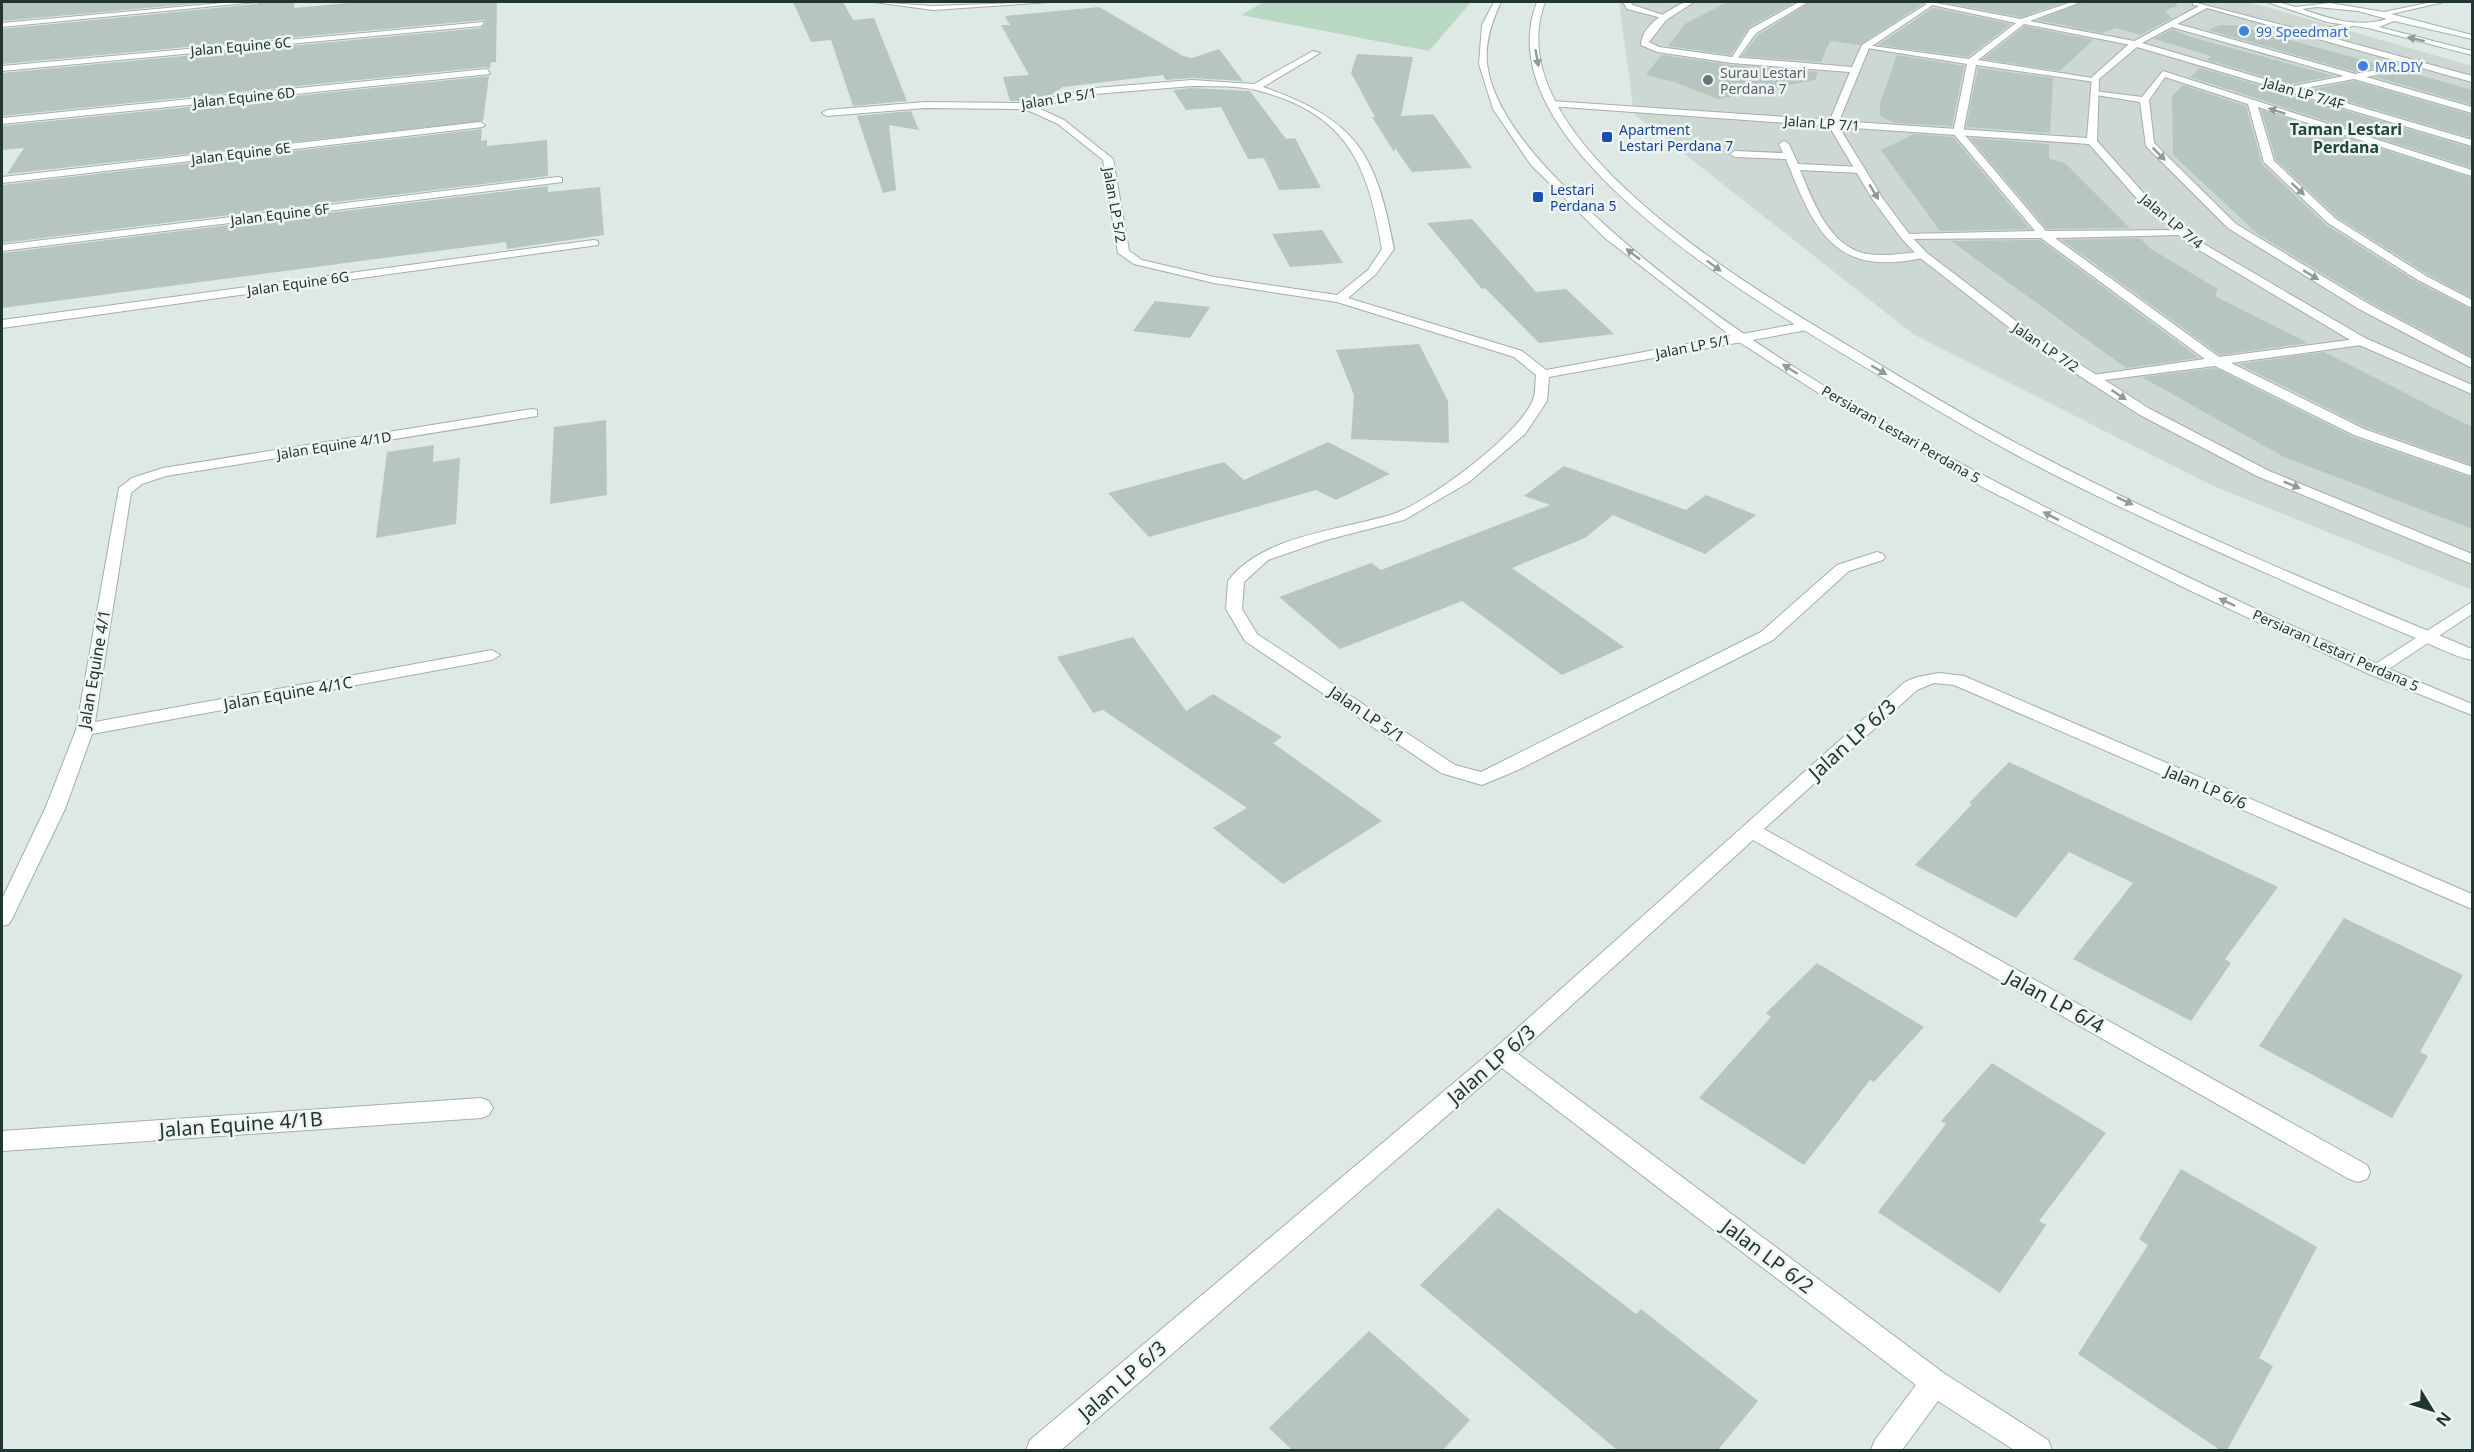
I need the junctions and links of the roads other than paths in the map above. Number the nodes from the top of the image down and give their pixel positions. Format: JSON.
{"nodes":[{"id":1,"x":253,"y":2,"type":"edge"},
{"id":2,"x":878,"y":2,"type":"edge"},
{"id":3,"x":1046,"y":2,"type":"edge"},
{"id":4,"x":1497,"y":2,"type":"edge"},
{"id":5,"x":1541,"y":2,"type":"edge"},
{"id":6,"x":1628,"y":2,"type":"edge"},
{"id":7,"x":1690,"y":2,"type":"edge"},
{"id":8,"x":1804,"y":2,"type":"edge"},
{"id":9,"x":1929,"y":2,"type":"edge"},
{"id":10,"x":2078,"y":2,"type":"edge"},
{"id":11,"x":2188,"y":2,"type":"edge"},
{"id":12,"x":2271,"y":2,"type":"edge"},
{"id":13,"x":2324,"y":2,"type":"edge"},
{"id":14,"x":2360,"y":2,"type":"edge"},
{"id":15,"x":2441,"y":2,"type":"edge"},
{"id":16,"x":2348,"y":4,"type":"junction"},
{"id":17,"x":2206,"y":6,"type":"junction"},
{"id":18,"x":2298,"y":8,"type":"junction"},
{"id":19,"x":2388,"y":15,"type":"junction"},
{"id":20,"x":1662,"y":16,"type":"junction"},
{"id":21,"x":2023,"y":22,"type":"junction"},
{"id":22,"x":481,"y":24,"type":"dead end"},
{"id":23,"x":2171,"y":24,"type":"junction"},
{"id":24,"x":2350,"y":24,"type":"junction"},
{"id":25,"x":2360,"y":24,"type":"junction"},
{"id":26,"x":2,"y":25,"type":"edge"},
{"id":27,"x":2307,"y":34,"type":"junction"},
{"id":28,"x":2472,"y":38,"type":"edge"},
{"id":29,"x":2136,"y":44,"type":"junction"},
{"id":30,"x":1865,"y":47,"type":"junction"},
{"id":31,"x":1316,"y":53,"type":"dead end"},
{"id":32,"x":2472,"y":53,"type":"edge"},
{"id":33,"x":1732,"y":60,"type":"junction"},
{"id":34,"x":1972,"y":61,"type":"junction"},
{"id":35,"x":2417,"y":64,"type":"junction"},
{"id":36,"x":2,"y":69,"type":"edge"},
{"id":37,"x":1853,"y":70,"type":"junction"},
{"id":38,"x":487,"y":72,"type":"dead end"},
{"id":39,"x":2352,"y":76,"type":"junction"},
{"id":40,"x":2095,"y":79,"type":"junction"},
{"id":41,"x":2472,"y":79,"type":"edge"},
{"id":42,"x":1256,"y":87,"type":"junction"},
{"id":43,"x":2292,"y":89,"type":"junction"},
{"id":44,"x":2094,"y":94,"type":"junction"},
{"id":45,"x":2144,"y":100,"type":"junction"},
{"id":46,"x":2252,"y":103,"type":"junction"},
{"id":47,"x":1552,"y":104,"type":"junction"},
{"id":48,"x":1027,"y":106,"type":"junction"},
{"id":49,"x":2472,"y":110,"type":"edge"},
{"id":50,"x":826,"y":113,"type":"dead end"},
{"id":51,"x":2,"y":122,"type":"edge"},
{"id":52,"x":1833,"y":124,"type":"junction"},
{"id":53,"x":480,"y":125,"type":"dead end"},
{"id":54,"x":1958,"y":133,"type":"junction"},
{"id":55,"x":2092,"y":141,"type":"junction"},
{"id":56,"x":2472,"y":143,"type":"edge"},
{"id":57,"x":1784,"y":144,"type":"dead end"},
{"id":58,"x":1735,"y":154,"type":"dead end"},
{"id":59,"x":1789,"y":156,"type":"junction"},
{"id":60,"x":1795,"y":167,"type":"junction"},
{"id":61,"x":1861,"y":170,"type":"junction"},
{"id":62,"x":2472,"y":173,"type":"edge"},
{"id":63,"x":2,"y":180,"type":"edge"},
{"id":64,"x":558,"y":180,"type":"dead end"},
{"id":65,"x":2180,"y":232,"type":"junction"},
{"id":66,"x":2043,"y":234,"type":"junction"},
{"id":67,"x":1906,"y":237,"type":"junction"},
{"id":68,"x":594,"y":243,"type":"dead end"},
{"id":69,"x":2,"y":248,"type":"edge"},
{"id":70,"x":1923,"y":255,"type":"junction"},
{"id":71,"x":1339,"y":299,"type":"junction"},
{"id":72,"x":2472,"y":304,"type":"edge"},
{"id":73,"x":2,"y":324,"type":"edge"},
{"id":74,"x":1807,"y":326,"type":"junction"},
{"id":75,"x":1740,"y":337,"type":"junction"},
{"id":76,"x":2361,"y":341,"type":"junction"},
{"id":77,"x":2216,"y":361,"type":"junction"},
{"id":78,"x":2472,"y":364,"type":"edge"},
{"id":79,"x":1543,"y":374,"type":"junction"},
{"id":80,"x":2093,"y":379,"type":"junction"},
{"id":81,"x":2471,"y":388,"type":"edge"},
{"id":82,"x":532,"y":414,"type":"dead end"},
{"id":83,"x":2472,"y":472,"type":"edge"},
{"id":84,"x":137,"y":480,"type":"joint"},
{"id":85,"x":1877,"y":556,"type":"dead end"},
{"id":86,"x":2472,"y":559,"type":"edge"},
{"id":87,"x":2472,"y":608,"type":"edge"},
{"id":88,"x":2429,"y":637,"type":"junction"},
{"id":89,"x":492,"y":655,"type":"dead end"},
{"id":90,"x":2472,"y":655,"type":"edge"},
{"id":91,"x":2375,"y":670,"type":"junction"},
{"id":92,"x":1937,"y":676,"type":"joint"},
{"id":93,"x":2472,"y":710,"type":"edge"},
{"id":94,"x":85,"y":730,"type":"junction"},
{"id":95,"x":1752,"y":831,"type":"junction"},
{"id":96,"x":2472,"y":902,"type":"edge"},
{"id":97,"x":2,"y":919,"type":"edge"},
{"id":98,"x":1502,"y":1055,"type":"junction"},
{"id":99,"x":481,"y":1108,"type":"dead end"},
{"id":100,"x":2,"y":1141,"type":"edge"},
{"id":101,"x":2358,"y":1172,"type":"dead end"},
{"id":102,"x":1935,"y":1383,"type":"junction"},
{"id":103,"x":1040,"y":1450,"type":"edge"},
{"id":104,"x":1885,"y":1450,"type":"edge"},
{"id":105,"x":2038,"y":1450,"type":"edge"}],
"edges":[{"from":1,"to":26,"type":"street"},
{"from":2,"to":3,"type":"street"},
{"from":75,"to":4,"type":"street","name":"Persiaran Lestari Perdana 5","one_way":true},
{"from":5,"to":47,"type":"street","one_way":true},
{"from":6,"to":20,"type":"street"},
{"from":7,"to":20,"type":"street"},
{"from":8,"to":33,"type":"street"},
{"from":9,"to":21,"type":"street","name":"Jalan LP 7/4F"},
{"from":9,"to":30,"type":"street"},
{"from":10,"to":21,"type":"street"},
{"from":11,"to":17,"type":"street"},
{"from":12,"to":18,"type":"street"},
{"from":13,"to":16,"type":"street"},
{"from":13,"to":18,"type":"street"},
{"from":14,"to":16,"type":"street"},
{"from":15,"to":19,"type":"street"},
{"from":16,"to":19,"type":"street"},
{"from":17,"to":23,"type":"street"},
{"from":17,"to":27,"type":"street"},
{"from":18,"to":24,"type":"street"},
{"from":19,"to":25,"type":"street"},
{"from":19,"to":28,"type":"street"},
{"from":20,"to":33,"type":"street"},
{"from":21,"to":29,"type":"street","name":"Jalan LP 7/4F"},
{"from":21,"to":34,"type":"street"},
{"from":22,"to":36,"type":"street","name":"Jalan Equine 6C"},
{"from":23,"to":29,"type":"street"},
{"from":23,"to":39,"type":"street"},
{"from":24,"to":25,"type":"street"},
{"from":24,"to":27,"type":"street"},
{"from":32,"to":25,"type":"street","one_way":true},
{"from":27,"to":35,"type":"street"},
{"from":29,"to":40,"type":"street"},
{"from":29,"to":43,"type":"street","name":"Jalan LP 7/4F"},
{"from":30,"to":34,"type":"street"},
{"from":30,"to":37,"type":"street"},
{"from":31,"to":42,"type":"street"},
{"from":33,"to":37,"type":"street"},
{"from":34,"to":40,"type":"street"},
{"from":34,"to":54,"type":"street"},
{"from":35,"to":39,"type":"street"},
{"from":35,"to":41,"type":"street"},
{"from":37,"to":52,"type":"street"},
{"from":38,"to":51,"type":"street","name":"Jalan Equine 6D"},
{"from":39,"to":43,"type":"street"},
{"from":39,"to":49,"type":"street"},
{"from":40,"to":44,"type":"street"},
{"from":42,"to":48,"type":"street","name":"Jalan LP 5/1"},
{"from":42,"to":71,"type":"street","name":"Jalan LP 5/1"},
{"from":43,"to":56,"type":"street","name":"Jalan LP 7/4F"},
{"from":44,"to":45,"type":"street"},
{"from":44,"to":55,"type":"street"},
{"from":45,"to":46,"type":"street"},
{"from":45,"to":78,"type":"street","one_way":true},
{"from":62,"to":46,"type":"street","one_way":true},
{"from":46,"to":72,"type":"street","one_way":true},
{"from":47,"to":52,"type":"street","name":"Jalan LP 7/1"},
{"from":47,"to":74,"type":"street","one_way":true},
{"from":48,"to":50,"type":"street","name":"Jalan LP 5/1"},
{"from":48,"to":71,"type":"street","name":"Jalan LP 5/2"},
{"from":52,"to":54,"type":"street","name":"Jalan LP 7/1"},
{"from":52,"to":61,"type":"street","name":"Jalan LP 7/2"},
{"from":53,"to":63,"type":"street","name":"Jalan Equine 6E"},
{"from":54,"to":55,"type":"street","name":"Jalan LP 7/1"},
{"from":54,"to":66,"type":"street"},
{"from":55,"to":65,"type":"street","name":"Jalan LP 7/4"},
{"from":57,"to":59,"type":"street"},
{"from":58,"to":59,"type":"street"},
{"from":59,"to":60,"type":"street"},
{"from":60,"to":61,"type":"street"},
{"from":60,"to":70,"type":"street"},
{"from":61,"to":67,"type":"street","name":"Jalan LP 7/2","one_way":true},
{"from":64,"to":69,"type":"street","name":"Jalan Equine 6F"},
{"from":65,"to":66,"type":"street"},
{"from":65,"to":76,"type":"street","name":"Jalan LP 7/4"},
{"from":66,"to":67,"type":"street"},
{"from":66,"to":77,"type":"street"},
{"from":67,"to":70,"type":"street","name":"Jalan LP 7/2"},
{"from":68,"to":73,"type":"street","name":"Jalan Equine 6G"},
{"from":70,"to":80,"type":"street","name":"Jalan LP 7/2"},
{"from":71,"to":79,"type":"street"},
{"from":74,"to":75,"type":"street","name":"Jalan LP 5/1"},
{"from":74,"to":88,"type":"street","one_way":true},
{"from":75,"to":79,"type":"street","name":"Jalan LP 5/1"},
{"from":91,"to":75,"type":"street","name":"Persiaran Lestari Perdana 5","one_way":true},
{"from":76,"to":77,"type":"street"},
{"from":76,"to":81,"type":"street","name":"Jalan LP 7/4"},
{"from":77,"to":80,"type":"street"},
{"from":77,"to":83,"type":"street"},
{"from":79,"to":85,"type":"street","name":"Jalan LP 5/1"},
{"from":80,"to":86,"type":"street","name":"Jalan LP 7/2","one_way":true},
{"from":82,"to":84,"type":"street","name":"Jalan Equine 4/1D"},
{"from":84,"to":94,"type":"street","name":"Jalan Equine 4/1"},
{"from":87,"to":88,"type":"street"},
{"from":88,"to":90,"type":"street"},
{"from":88,"to":91,"type":"street"},
{"from":89,"to":94,"type":"street","name":"Jalan Equine 4/1C"},
{"from":91,"to":93,"type":"street","name":"Persiaran Lestari Perdana 5"},
{"from":92,"to":95,"type":"street","name":"Jalan LP 6/3"},
{"from":92,"to":96,"type":"street","name":"Jalan LP 6/6"},
{"from":94,"to":97,"type":"street","name":"Jalan Equine 4/1"},
{"from":95,"to":98,"type":"street","name":"Jalan LP 6/3"},
{"from":95,"to":101,"type":"street","name":"Jalan LP 6/4"},
{"from":98,"to":102,"type":"street","name":"Jalan LP 6/2"},
{"from":98,"to":103,"type":"street","name":"Jalan LP 6/3"},
{"from":99,"to":100,"type":"street","name":"Jalan Equine 4/1B"},
{"from":102,"to":104,"type":"street"},
{"from":102,"to":105,"type":"street","name":"Jalan LP 6/2"}]}
